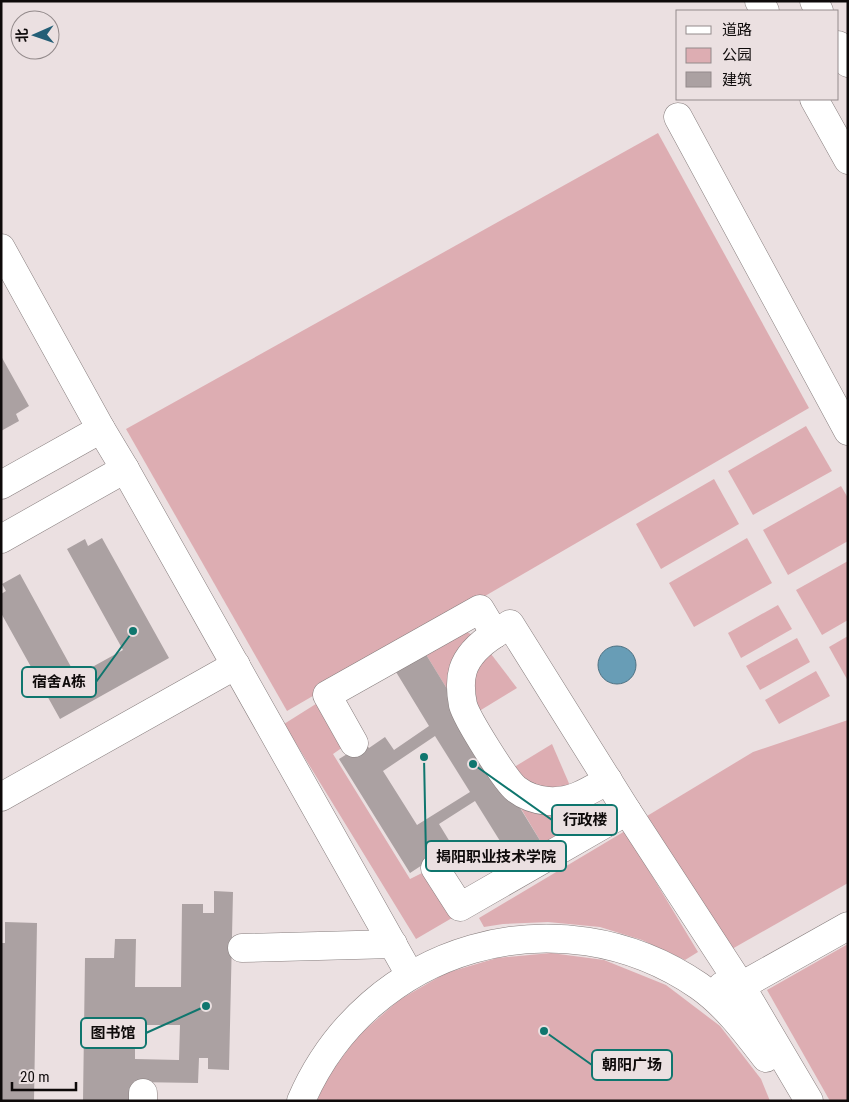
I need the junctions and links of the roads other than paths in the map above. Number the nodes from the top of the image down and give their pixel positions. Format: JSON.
{"nodes":[{"id":1,"x":839,"y":47,"type":"edge"},
{"id":2,"x":848,"y":62,"type":"edge"},
{"id":3,"x":815,"y":100,"type":"edge"},
{"id":4,"x":678,"y":118,"type":"dead end"},
{"id":5,"x":848,"y":160,"type":"edge"},
{"id":6,"x":1,"y":248,"type":"edge"},
{"id":7,"x":101,"y":429,"type":"junction"},
{"id":8,"x":848,"y":431,"type":"edge"},
{"id":9,"x":126,"y":469,"type":"junction"},
{"id":10,"x":1,"y":485,"type":"edge"},
{"id":11,"x":1,"y":539,"type":"edge"},
{"id":12,"x":495,"y":634,"type":"junction"},
{"id":13,"x":236,"y":665,"type":"junction"},
{"id":14,"x":354,"y":743,"type":"dead end"},
{"id":15,"x":608,"y":780,"type":"junction"},
{"id":16,"x":1,"y":797,"type":"edge"},
{"id":17,"x":627,"y":811,"type":"junction"},
{"id":18,"x":435,"y":868,"type":"dead end"},
{"id":19,"x":848,"y":926,"type":"edge"},
{"id":20,"x":393,"y":944,"type":"junction"},
{"id":21,"x":242,"y":948,"type":"dead end"},
{"id":22,"x":410,"y":975,"type":"junction"},
{"id":23,"x":741,"y":986,"type":"junction"},
{"id":24,"x":699,"y":987,"type":"junction"},
{"id":25,"x":301,"y":1101,"type":"edge"},
{"id":26,"x":789,"y":1101,"type":"edge"},
{"id":27,"x":809,"y":1101,"type":"edge"}],
"edges":[{"from":1,"to":2,"type":"main road"},
{"from":3,"to":5,"type":"main road"},
{"from":4,"to":8,"type":"main road"},
{"from":6,"to":7,"type":"main road"},
{"from":7,"to":9,"type":"main road"},
{"from":7,"to":10,"type":"main road"},
{"from":9,"to":11,"type":"main road"},
{"from":9,"to":13,"type":"main road"},
{"from":12,"to":14,"type":"main road"},
{"from":12,"to":15,"type":"main road"},
{"from":12,"to":15,"type":"main road"},
{"from":13,"to":16,"type":"main road"},
{"from":13,"to":20,"type":"main road"},
{"from":15,"to":17,"type":"main road"},
{"from":17,"to":18,"type":"main road"},
{"from":17,"to":23,"type":"main road"},
{"from":19,"to":23,"type":"main road"},
{"from":20,"to":21,"type":"main road"},
{"from":20,"to":22,"type":"main road"},
{"from":22,"to":24,"type":"main road"},
{"from":22,"to":25,"type":"main road"},
{"from":23,"to":24,"type":"main road"},
{"from":23,"to":27,"type":"main road"},
{"from":24,"to":26,"type":"main road"}]}
